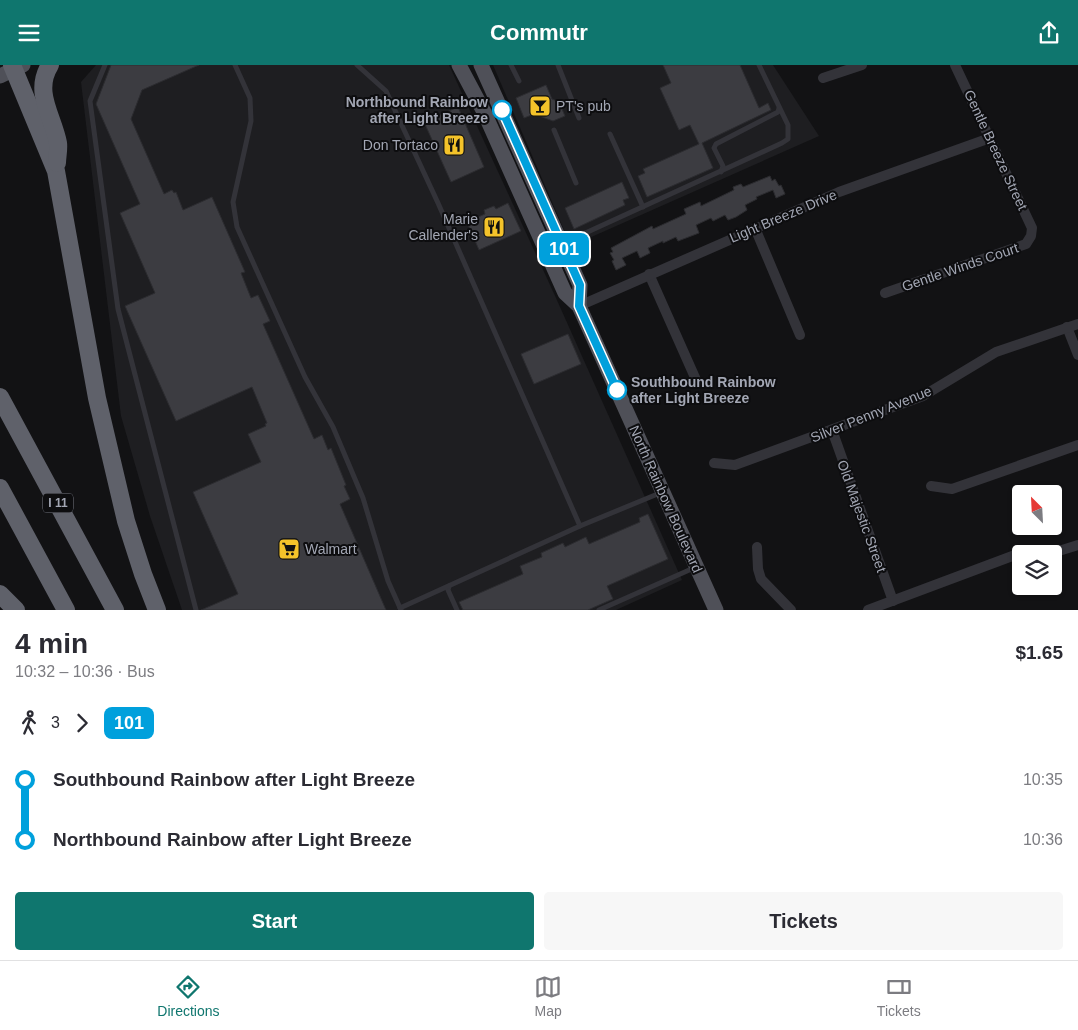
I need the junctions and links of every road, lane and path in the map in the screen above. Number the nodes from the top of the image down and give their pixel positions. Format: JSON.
{"nodes":[{"id":1,"x":50,"y":65,"type":"edge"},
{"id":2,"x":105,"y":65,"type":"edge"},
{"id":3,"x":235,"y":65,"type":"edge"},
{"id":4,"x":357,"y":65,"type":"edge"},
{"id":5,"x":459,"y":65,"type":"edge"},
{"id":6,"x":481,"y":65,"type":"edge"},
{"id":7,"x":511,"y":65,"type":"edge"},
{"id":8,"x":558,"y":65,"type":"edge"},
{"id":9,"x":759,"y":65,"type":"edge"},
{"id":10,"x":862,"y":65,"type":"edge"},
{"id":11,"x":955,"y":65,"type":"edge"},
{"id":12,"x":12,"y":69,"type":"edge"},
{"id":13,"x":823,"y":78,"type":"dead end"},
{"id":14,"x":519,"y":81,"type":"dead end"},
{"id":15,"x":780,"y":107,"type":"junction"},
{"id":16,"x":579,"y":118,"type":"dead end"},
{"id":17,"x":554,"y":130,"type":"dead end"},
{"id":18,"x":610,"y":134,"type":"dead end"},
{"id":19,"x":990,"y":138,"type":"junction"},
{"id":20,"x":56,"y":171,"type":"junction"},
{"id":21,"x":720,"y":171,"type":"junction"},
{"id":22,"x":529,"y":172,"type":"junction"},
{"id":23,"x":514,"y":178,"type":"junction"},
{"id":24,"x":576,"y":183,"type":"dead end"},
{"id":25,"x":643,"y":207,"type":"junction"},
{"id":26,"x":755,"y":228,"type":"junction"},
{"id":27,"x":558,"y":236,"type":"junction"},
{"id":28,"x":1031,"y":237,"type":"joint"},
{"id":29,"x":649,"y":274,"type":"junction"},
{"id":30,"x":885,"y":293,"type":"dead end"},
{"id":31,"x":579,"y":306,"type":"junction"},
{"id":32,"x":1078,"y":324,"type":"edge"},
{"id":33,"x":1067,"y":327,"type":"junction"},
{"id":34,"x":800,"y":335,"type":"dead end"},
{"id":35,"x":1078,"y":355,"type":"edge"},
{"id":36,"x":697,"y":382,"type":"dead end"},
{"id":37,"x":0,"y":397,"type":"edge"},
{"id":38,"x":832,"y":430,"type":"junction"},
{"id":39,"x":1078,"y":445,"type":"edge"},
{"id":40,"x":714,"y":463,"type":"dead end"},
{"id":41,"x":931,"y":486,"type":"dead end"},
{"id":42,"x":0,"y":488,"type":"edge"},
{"id":43,"x":663,"y":492,"type":"junction"},
{"id":44,"x":580,"y":527,"type":"junction"},
{"id":45,"x":1078,"y":545,"type":"edge"},
{"id":46,"x":757,"y":547,"type":"dead end"},
{"id":47,"x":696,"y":567,"type":"junction"},
{"id":48,"x":449,"y":586,"type":"junction"},
{"id":49,"x":0,"y":593,"type":"edge"},
{"id":50,"x":893,"y":601,"type":"junction"},
{"id":51,"x":401,"y":609,"type":"edge"},
{"id":52,"x":16,"y":610,"type":"edge"},
{"id":53,"x":66,"y":610,"type":"edge"},
{"id":54,"x":115,"y":610,"type":"edge"},
{"id":55,"x":157,"y":610,"type":"edge"},
{"id":56,"x":196,"y":610,"type":"edge"},
{"id":57,"x":456,"y":610,"type":"edge"},
{"id":58,"x":599,"y":610,"type":"edge"},
{"id":59,"x":716,"y":610,"type":"edge"},
{"id":60,"x":791,"y":610,"type":"edge"},
{"id":61,"x":868,"y":610,"type":"edge"}],
"edges":[{"from":1,"to":20,"type":"highway"},
{"from":2,"to":56,"type":"lane"},
{"from":3,"to":51,"type":"lane"},
{"from":4,"to":44,"type":"lane"},
{"from":5,"to":23,"type":"main road","name":"North Rainbow Boulevard"},
{"from":6,"to":22,"type":"main road","name":"North Rainbow Boulevard"},
{"from":7,"to":14,"type":"lane"},
{"from":8,"to":16,"type":"lane"},
{"from":9,"to":15,"type":"lane"},
{"from":10,"to":13,"type":"street"},
{"from":11,"to":19,"type":"street","name":"Gentle Breeze Street"},
{"from":12,"to":20,"type":"highway"},
{"from":15,"to":21,"type":"lane"},
{"from":15,"to":21,"type":"lane"},
{"from":17,"to":24,"type":"lane"},
{"from":18,"to":25,"type":"lane"},
{"from":19,"to":26,"type":"street","name":"Light Breeze Drive"},
{"from":19,"to":28,"type":"street","name":"Gentle Breeze Street"},
{"from":20,"to":55,"type":"highway"},
{"from":21,"to":25,"type":"lane"},
{"from":22,"to":23,"type":"main road"},
{"from":22,"to":27,"type":"main road","name":"North Rainbow Boulevard"},
{"from":23,"to":31,"type":"main road","name":"North Rainbow Boulevard"},
{"from":25,"to":27,"type":"lane"},
{"from":26,"to":29,"type":"street","name":"Light Breeze Drive"},
{"from":26,"to":34,"type":"street"},
{"from":27,"to":31,"type":"main road","name":"North Rainbow Boulevard"},
{"from":28,"to":30,"type":"street","name":"Gentle Winds Court"},
{"from":29,"to":31,"type":"street","name":"Light Breeze Drive"},
{"from":29,"to":36,"type":"street"},
{"from":31,"to":43,"type":"main road","name":"North Rainbow Boulevard"},
{"from":32,"to":33,"type":"street","name":"Silver Penny Avenue"},
{"from":33,"to":35,"type":"street"},
{"from":33,"to":38,"type":"street","name":"Silver Penny Avenue"},
{"from":37,"to":54,"type":"highway","number":"I 11"},
{"from":38,"to":40,"type":"street","name":"Silver Penny Avenue"},
{"from":38,"to":50,"type":"street","name":"Old Majestic Street"},
{"from":39,"to":41,"type":"street"},
{"from":42,"to":53,"type":"highway"},
{"from":43,"to":44,"type":"lane"},
{"from":43,"to":47,"type":"main road","name":"North Rainbow Boulevard"},
{"from":44,"to":48,"type":"lane"},
{"from":45,"to":50,"type":"street"},
{"from":46,"to":60,"type":"street"},
{"from":47,"to":58,"type":"lane"},
{"from":47,"to":59,"type":"main road","name":"North Rainbow Boulevard"},
{"from":48,"to":51,"type":"lane"},
{"from":48,"to":57,"type":"lane"},
{"from":49,"to":52,"type":"highway"},
{"from":50,"to":61,"type":"street"}]}
